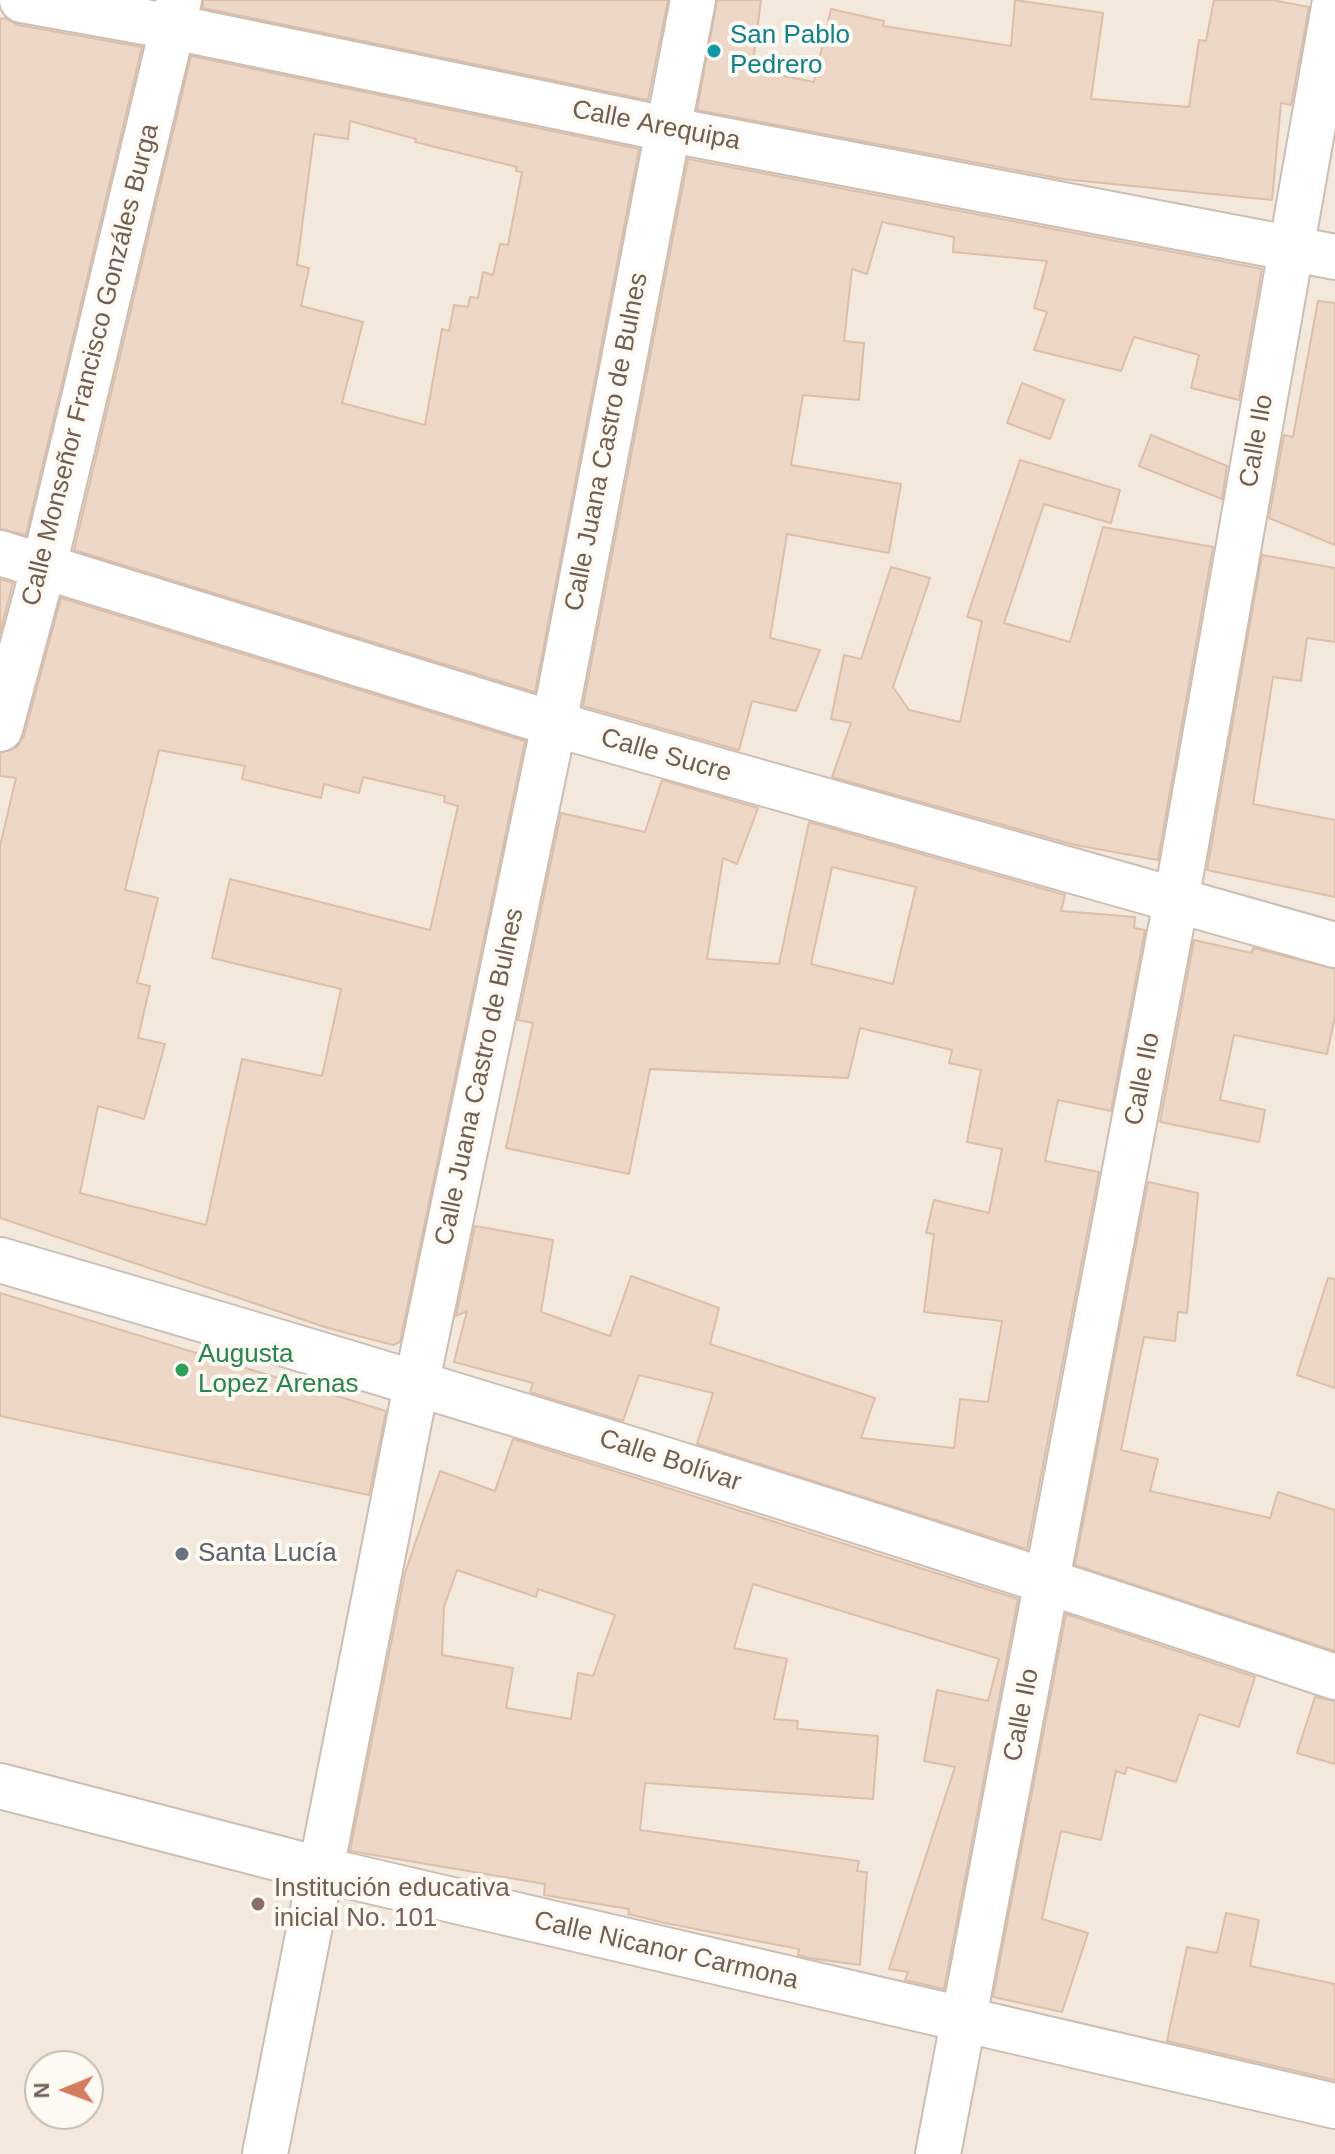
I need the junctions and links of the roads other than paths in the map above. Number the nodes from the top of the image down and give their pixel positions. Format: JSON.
{"nodes":[{"id":1,"x":22,"y":0,"type":"edge"},
{"id":2,"x":693,"y":0,"type":"edge"},
{"id":3,"x":1335,"y":1,"type":"edge"},
{"id":4,"x":176,"y":14,"type":"edge"},
{"id":5,"x":666,"y":129,"type":"junction"},
{"id":6,"x":1292,"y":248,"type":"junction"},
{"id":7,"x":1335,"y":257,"type":"edge"},
{"id":8,"x":0,"y":553,"type":"edge"},
{"id":9,"x":44,"y":566,"type":"junction"},
{"id":10,"x":554,"y":724,"type":"junction"},
{"id":11,"x":0,"y":729,"type":"edge"},
{"id":12,"x":1176,"y":901,"type":"junction"},
{"id":13,"x":1335,"y":945,"type":"edge"},
{"id":14,"x":0,"y":1260,"type":"edge"},
{"id":15,"x":417,"y":1381,"type":"junction"},
{"id":16,"x":1049,"y":1580,"type":"junction"},
{"id":17,"x":1335,"y":1677,"type":"edge"},
{"id":18,"x":0,"y":1786,"type":"edge"},
{"id":19,"x":319,"y":1869,"type":"junction"},
{"id":20,"x":961,"y":2021,"type":"junction"},
{"id":21,"x":1335,"y":2106,"type":"edge"},
{"id":22,"x":265,"y":2154,"type":"edge"},
{"id":23,"x":938,"y":2154,"type":"edge"}],
"edges":[{"from":1,"to":4,"type":"street","name":"Calle Arequipa"},
{"from":2,"to":5,"type":"street","name":"Calle Juana Castro de Bulnes"},
{"from":3,"to":6,"type":"street","name":"Calle Ilo"},
{"from":4,"to":5,"type":"street","name":"Calle Arequipa"},
{"from":4,"to":9,"type":"street","name":"Calle Monseñor Francisco Gonzáles Burga"},
{"from":5,"to":6,"type":"street","name":"Calle Arequipa"},
{"from":5,"to":10,"type":"street","name":"Calle Juana Castro de Bulnes"},
{"from":6,"to":7,"type":"street","name":"Calle Arequipa"},
{"from":6,"to":12,"type":"street","name":"Calle Ilo"},
{"from":8,"to":9,"type":"street","name":"Calle Sucre"},
{"from":9,"to":10,"type":"street","name":"Calle Sucre"},
{"from":9,"to":11,"type":"street","name":"Calle Monseñor Francisco Gonzáles Burga"},
{"from":10,"to":12,"type":"street","name":"Calle Sucre"},
{"from":10,"to":15,"type":"street","name":"Calle Juana Castro de Bulnes"},
{"from":12,"to":13,"type":"street","name":"Calle Sucre"},
{"from":12,"to":16,"type":"street","name":"Calle Ilo"},
{"from":14,"to":15,"type":"street","name":"Calle Bolívar"},
{"from":15,"to":16,"type":"street","name":"Calle Bolívar"},
{"from":15,"to":19,"type":"street","name":"Calle Juana Castro de Bulnes"},
{"from":16,"to":17,"type":"street","name":"Calle Bolívar"},
{"from":16,"to":20,"type":"street","name":"Calle Ilo"},
{"from":18,"to":19,"type":"street","name":"Calle Nicanor Carmona"},
{"from":19,"to":20,"type":"street","name":"Calle Nicanor Carmona"},
{"from":19,"to":22,"type":"street","name":"Calle Juana Castro de Bulnes"},
{"from":20,"to":21,"type":"street","name":"Calle Nicanor Carmona"},
{"from":20,"to":23,"type":"street","name":"Calle Ilo"}]}
